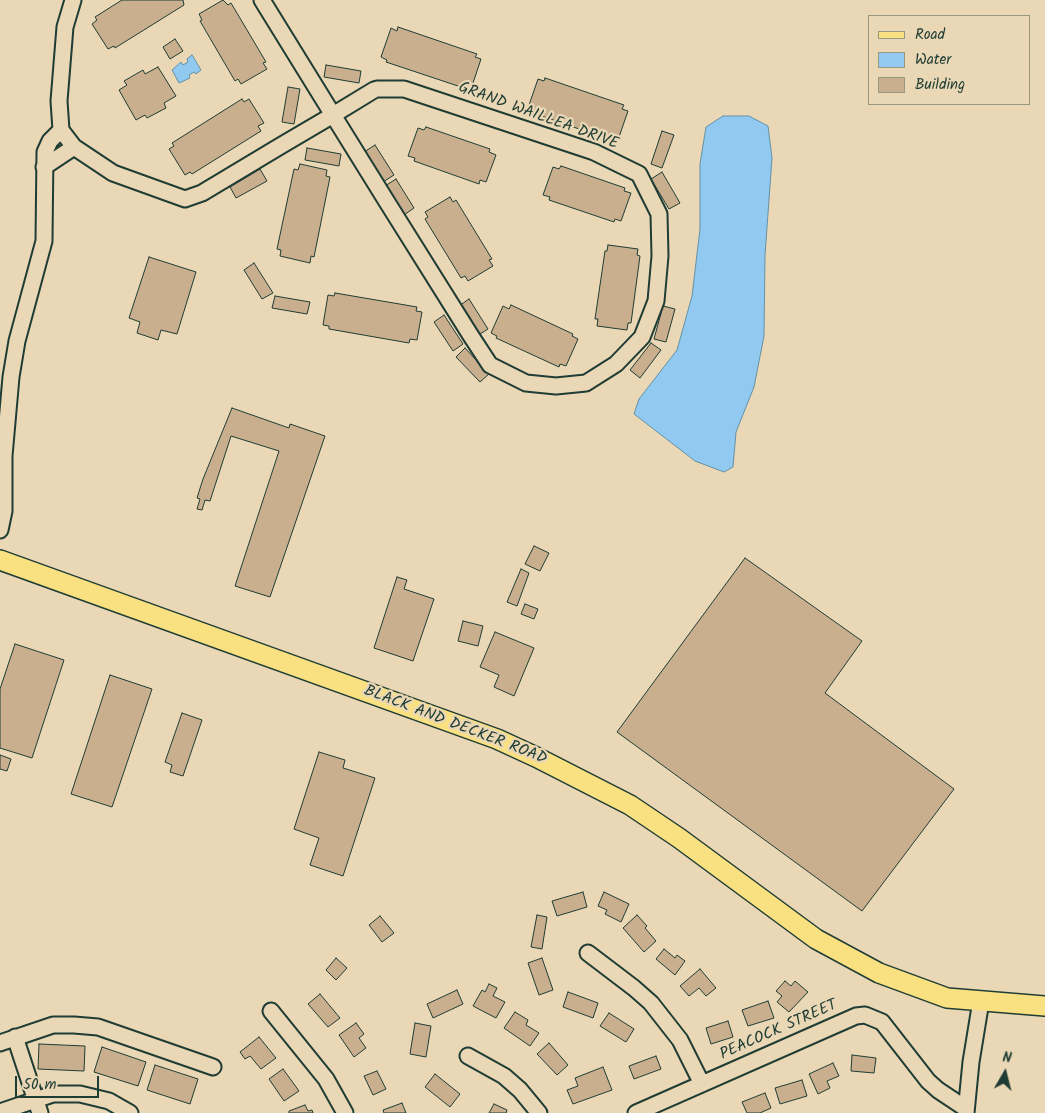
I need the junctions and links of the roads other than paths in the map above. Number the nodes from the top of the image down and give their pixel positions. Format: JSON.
{"nodes":[{"id":1,"x":73,"y":0,"type":"edge"},
{"id":2,"x":262,"y":0,"type":"edge"},
{"id":3,"x":333,"y":114,"type":"junction"},
{"id":4,"x":60,"y":130,"type":"junction"},
{"id":5,"x":50,"y":141,"type":"junction"},
{"id":6,"x":74,"y":147,"type":"junction"},
{"id":7,"x":60,"y":158,"type":"junction"},
{"id":8,"x":44,"y":167,"type":"junction"},
{"id":9,"x":0,"y":530,"type":"edge"},
{"id":10,"x":0,"y":560,"type":"edge"},
{"id":11,"x":588,"y":954,"type":"dead end"},
{"id":12,"x":981,"y":1001,"type":"junction"},
{"id":13,"x":1045,"y":1006,"type":"edge"},
{"id":14,"x":271,"y":1011,"type":"dead end"},
{"id":15,"x":15,"y":1037,"type":"junction"},
{"id":16,"x":0,"y":1043,"type":"edge"},
{"id":17,"x":468,"y":1056,"type":"dead end"},
{"id":18,"x":213,"y":1067,"type":"dead end"},
{"id":19,"x":702,"y":1084,"type":"junction"},
{"id":20,"x":38,"y":1107,"type":"edge"},
{"id":21,"x":966,"y":1111,"type":"edge"},
{"id":22,"x":0,"y":1112,"type":"edge"},
{"id":23,"x":130,"y":1113,"type":"edge"},
{"id":24,"x":345,"y":1113,"type":"edge"},
{"id":25,"x":539,"y":1113,"type":"edge"},
{"id":26,"x":636,"y":1113,"type":"edge"}],
"edges":[{"from":1,"to":4,"type":"street"},
{"from":2,"to":3,"type":"street","name":"GRAND WAILLEA DRIVE"},
{"from":3,"to":3,"type":"street","name":"GRAND WAILLEA DRIVE"},
{"from":3,"to":6,"type":"street","name":"GRAND WAILLEA DRIVE"},
{"from":4,"to":5,"type":"street"},
{"from":4,"to":6,"type":"street","name":"GRAND WAILLEA DRIVE"},
{"from":5,"to":7,"type":"street"},
{"from":5,"to":8,"type":"street"},
{"from":6,"to":7,"type":"street"},
{"from":7,"to":8,"type":"street"},
{"from":8,"to":9,"type":"street"},
{"from":10,"to":12,"type":"main road","name":"BLACK AND DECKER ROAD"},
{"from":11,"to":19,"type":"street"},
{"from":12,"to":13,"type":"main road","name":"BLACK AND DECKER ROAD"},
{"from":12,"to":21,"type":"street"},
{"from":14,"to":24,"type":"street"},
{"from":15,"to":16,"type":"street"},
{"from":15,"to":18,"type":"street"},
{"from":15,"to":20,"type":"street"},
{"from":17,"to":25,"type":"street"},
{"from":19,"to":21,"type":"street","name":"PEACOCK STREET"},
{"from":19,"to":26,"type":"street","name":"PEACOCK STREET"},
{"from":20,"to":22,"type":"street"},
{"from":20,"to":23,"type":"street"}]}
